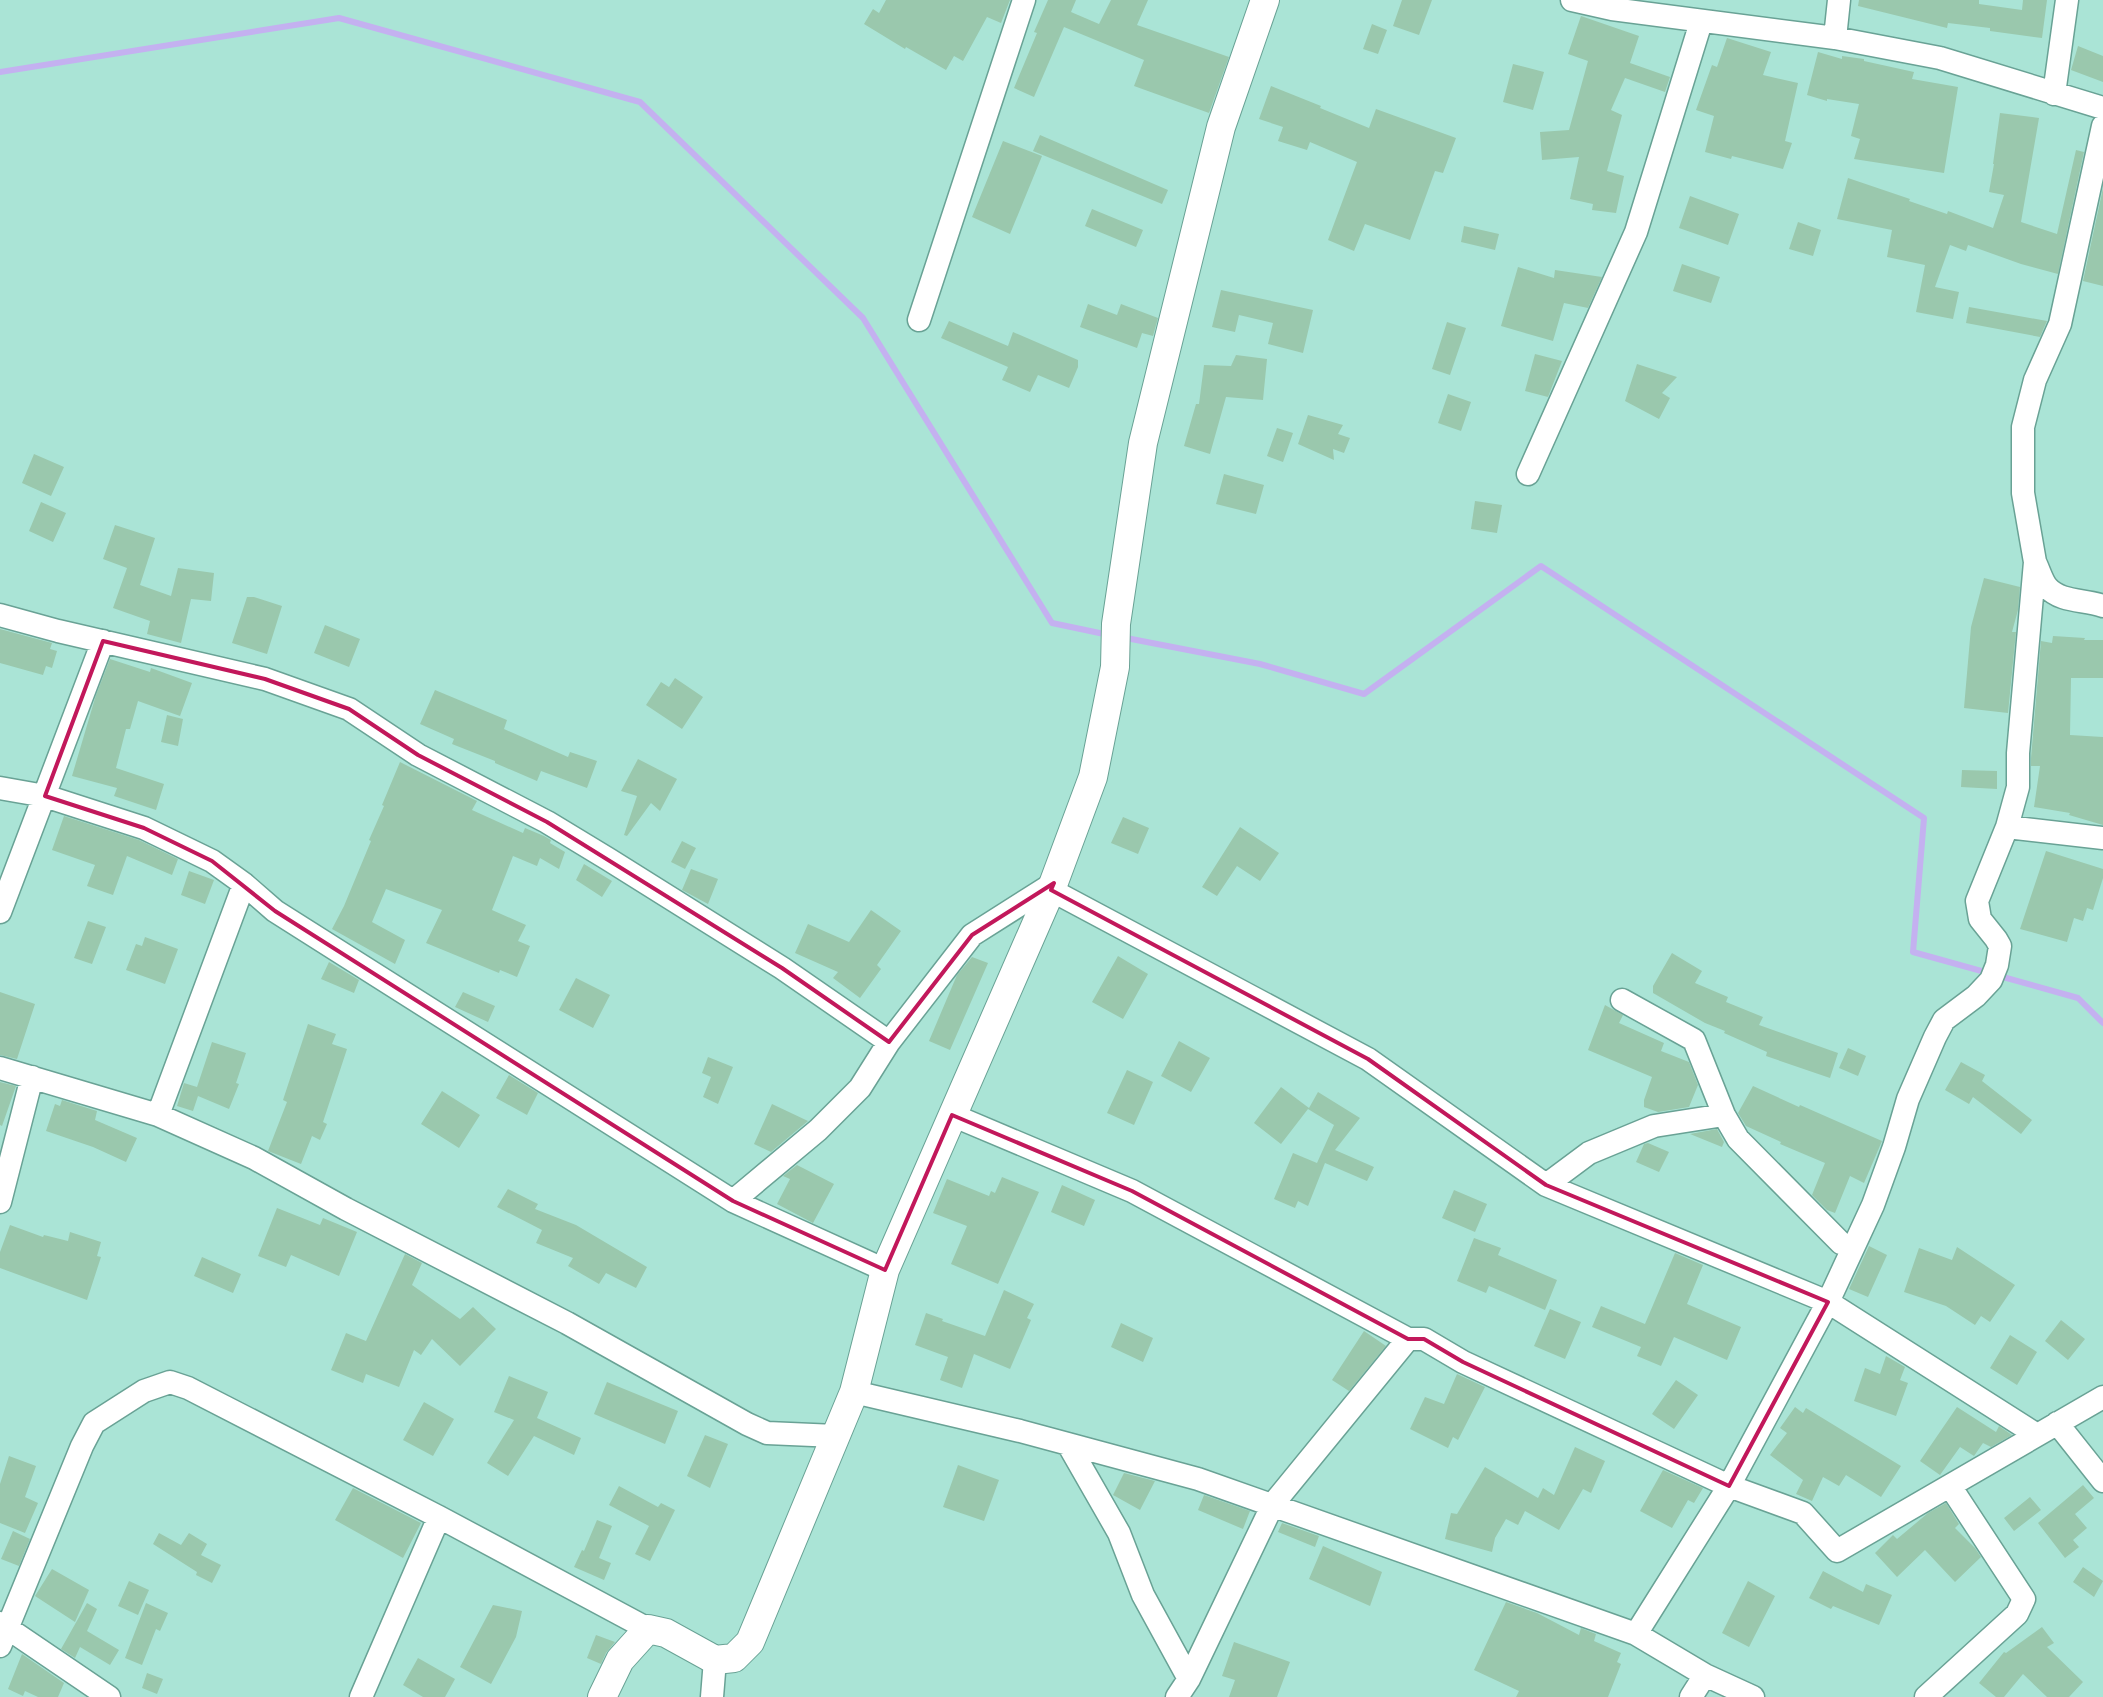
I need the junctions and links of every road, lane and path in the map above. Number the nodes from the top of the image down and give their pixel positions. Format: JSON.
{"nodes":[{"id":1,"x":1024,"y":0,"type":"edge"},
{"id":2,"x":1265,"y":0,"type":"edge"},
{"id":3,"x":1572,"y":0,"type":"edge"},
{"id":4,"x":1839,"y":0,"type":"edge"},
{"id":5,"x":2067,"y":0,"type":"edge"},
{"id":6,"x":1612,"y":5,"type":"edge"},
{"id":7,"x":1701,"y":22,"type":"junction"},
{"id":8,"x":1835,"y":38,"type":"junction"},
{"id":9,"x":2054,"y":94,"type":"junction"},
{"id":10,"x":2103,"y":108,"type":"edge"},
{"id":11,"x":2103,"y":126,"type":"edge"},
{"id":12,"x":919,"y":320,"type":"dead end"},
{"id":13,"x":1528,"y":474,"type":"dead end"},
{"id":14,"x":2035,"y":562,"type":"junction"},
{"id":15,"x":2103,"y":606,"type":"edge"},
{"id":16,"x":0,"y":615,"type":"edge"},
{"id":17,"x":103,"y":641,"type":"junction"},
{"id":18,"x":0,"y":788,"type":"edge"},
{"id":19,"x":45,"y":796,"type":"junction"},
{"id":20,"x":2006,"y":827,"type":"junction"},
{"id":21,"x":2103,"y":838,"type":"edge"},
{"id":22,"x":244,"y":884,"type":"junction"},
{"id":23,"x":1052,"y":886,"type":"junction"},
{"id":24,"x":0,"y":912,"type":"edge"},
{"id":25,"x":1622,"y":1000,"type":"dead end"},
{"id":26,"x":889,"y":1042,"type":"junction"},
{"id":27,"x":0,"y":1068,"type":"edge"},
{"id":28,"x":32,"y":1077,"type":"junction"},
{"id":29,"x":1908,"y":1098,"type":"junction"},
{"id":30,"x":952,"y":1114,"type":"junction"},
{"id":31,"x":158,"y":1115,"type":"junction"},
{"id":32,"x":1724,"y":1115,"type":"junction"},
{"id":33,"x":1894,"y":1147,"type":"junction"},
{"id":34,"x":1546,"y":1185,"type":"junction"},
{"id":35,"x":733,"y":1200,"type":"junction"},
{"id":36,"x":0,"y":1202,"type":"edge"},
{"id":37,"x":1841,"y":1243,"type":"junction"},
{"id":38,"x":885,"y":1270,"type":"junction"},
{"id":39,"x":1828,"y":1302,"type":"junction"},
{"id":40,"x":1408,"y":1339,"type":"junction"},
{"id":41,"x":854,"y":1392,"type":"junction"},
{"id":42,"x":2103,"y":1397,"type":"edge"},
{"id":43,"x":2057,"y":1423,"type":"junction"},
{"id":44,"x":2036,"y":1435,"type":"junction"},
{"id":45,"x":836,"y":1436,"type":"junction"},
{"id":46,"x":1068,"y":1444,"type":"junction"},
{"id":47,"x":2103,"y":1481,"type":"edge"},
{"id":48,"x":1728,"y":1486,"type":"junction"},
{"id":49,"x":1950,"y":1486,"type":"junction"},
{"id":50,"x":1273,"y":1504,"type":"junction"},
{"id":51,"x":440,"y":1517,"type":"junction"},
{"id":52,"x":648,"y":1628,"type":"junction"},
{"id":53,"x":2,"y":1633,"type":"edge"},
{"id":54,"x":1636,"y":1634,"type":"junction"},
{"id":55,"x":715,"y":1660,"type":"junction"},
{"id":56,"x":1705,"y":1674,"type":"junction"},
{"id":57,"x":1183,"y":1688,"type":"edge"},
{"id":58,"x":109,"y":1697,"type":"edge"},
{"id":59,"x":361,"y":1697,"type":"edge"},
{"id":60,"x":602,"y":1697,"type":"edge"},
{"id":61,"x":712,"y":1697,"type":"edge"},
{"id":62,"x":1691,"y":1697,"type":"edge"},
{"id":63,"x":1753,"y":1697,"type":"edge"},
{"id":64,"x":1926,"y":1697,"type":"edge"}],
"edges":[{"from":1,"to":12,"type":"street"},
{"from":2,"to":23,"type":"street"},
{"from":3,"to":6,"type":"street"},
{"from":4,"to":8,"type":"street"},
{"from":5,"to":9,"type":"street"},
{"from":6,"to":7,"type":"street"},
{"from":7,"to":8,"type":"street"},
{"from":7,"to":13,"type":"street"},
{"from":8,"to":9,"type":"street"},
{"from":9,"to":10,"type":"street"},
{"from":11,"to":14,"type":"street"},
{"from":14,"to":15,"type":"street"},
{"from":14,"to":20,"type":"street"},
{"from":16,"to":17,"type":"street"},
{"from":17,"to":19,"type":"street"},
{"from":17,"to":26,"type":"street"},
{"from":18,"to":19,"type":"street"},
{"from":19,"to":22,"type":"street"},
{"from":19,"to":24,"type":"street"},
{"from":20,"to":21,"type":"street"},
{"from":20,"to":29,"type":"street"},
{"from":22,"to":31,"type":"street"},
{"from":22,"to":35,"type":"street"},
{"from":23,"to":26,"type":"street"},
{"from":23,"to":30,"type":"street"},
{"from":23,"to":34,"type":"street"},
{"from":25,"to":32,"type":"street"},
{"from":26,"to":35,"type":"street"},
{"from":27,"to":28,"type":"street"},
{"from":28,"to":31,"type":"street"},
{"from":28,"to":36,"type":"street"},
{"from":29,"to":33,"type":"street"},
{"from":29,"to":37,"type":"street"},
{"from":30,"to":38,"type":"street"},
{"from":30,"to":40,"type":"street"},
{"from":31,"to":45,"type":"street"},
{"from":32,"to":34,"type":"street"},
{"from":32,"to":37,"type":"street"},
{"from":33,"to":37,"type":"street"},
{"from":33,"to":39,"type":"street"},
{"from":34,"to":39,"type":"street"},
{"from":35,"to":38,"type":"street"},
{"from":38,"to":41,"type":"street"},
{"from":39,"to":44,"type":"street"},
{"from":39,"to":48,"type":"street"},
{"from":40,"to":48,"type":"street"},
{"from":40,"to":50,"type":"street"},
{"from":41,"to":45,"type":"street"},
{"from":41,"to":46,"type":"street"},
{"from":42,"to":43,"type":"street"},
{"from":43,"to":44,"type":"street"},
{"from":43,"to":47,"type":"street"},
{"from":44,"to":49,"type":"street"},
{"from":45,"to":55,"type":"street"},
{"from":46,"to":50,"type":"street"},
{"from":46,"to":57,"type":"street"},
{"from":48,"to":49,"type":"street"},
{"from":48,"to":54,"type":"street"},
{"from":49,"to":64,"type":"street"},
{"from":50,"to":54,"type":"street"},
{"from":50,"to":57,"type":"street"},
{"from":51,"to":52,"type":"street"},
{"from":51,"to":53,"type":"street"},
{"from":51,"to":59,"type":"street"},
{"from":52,"to":55,"type":"street"},
{"from":52,"to":60,"type":"street"},
{"from":53,"to":58,"type":"street"},
{"from":54,"to":56,"type":"street"},
{"from":55,"to":61,"type":"street"},
{"from":56,"to":62,"type":"street"},
{"from":56,"to":63,"type":"street"}]}
